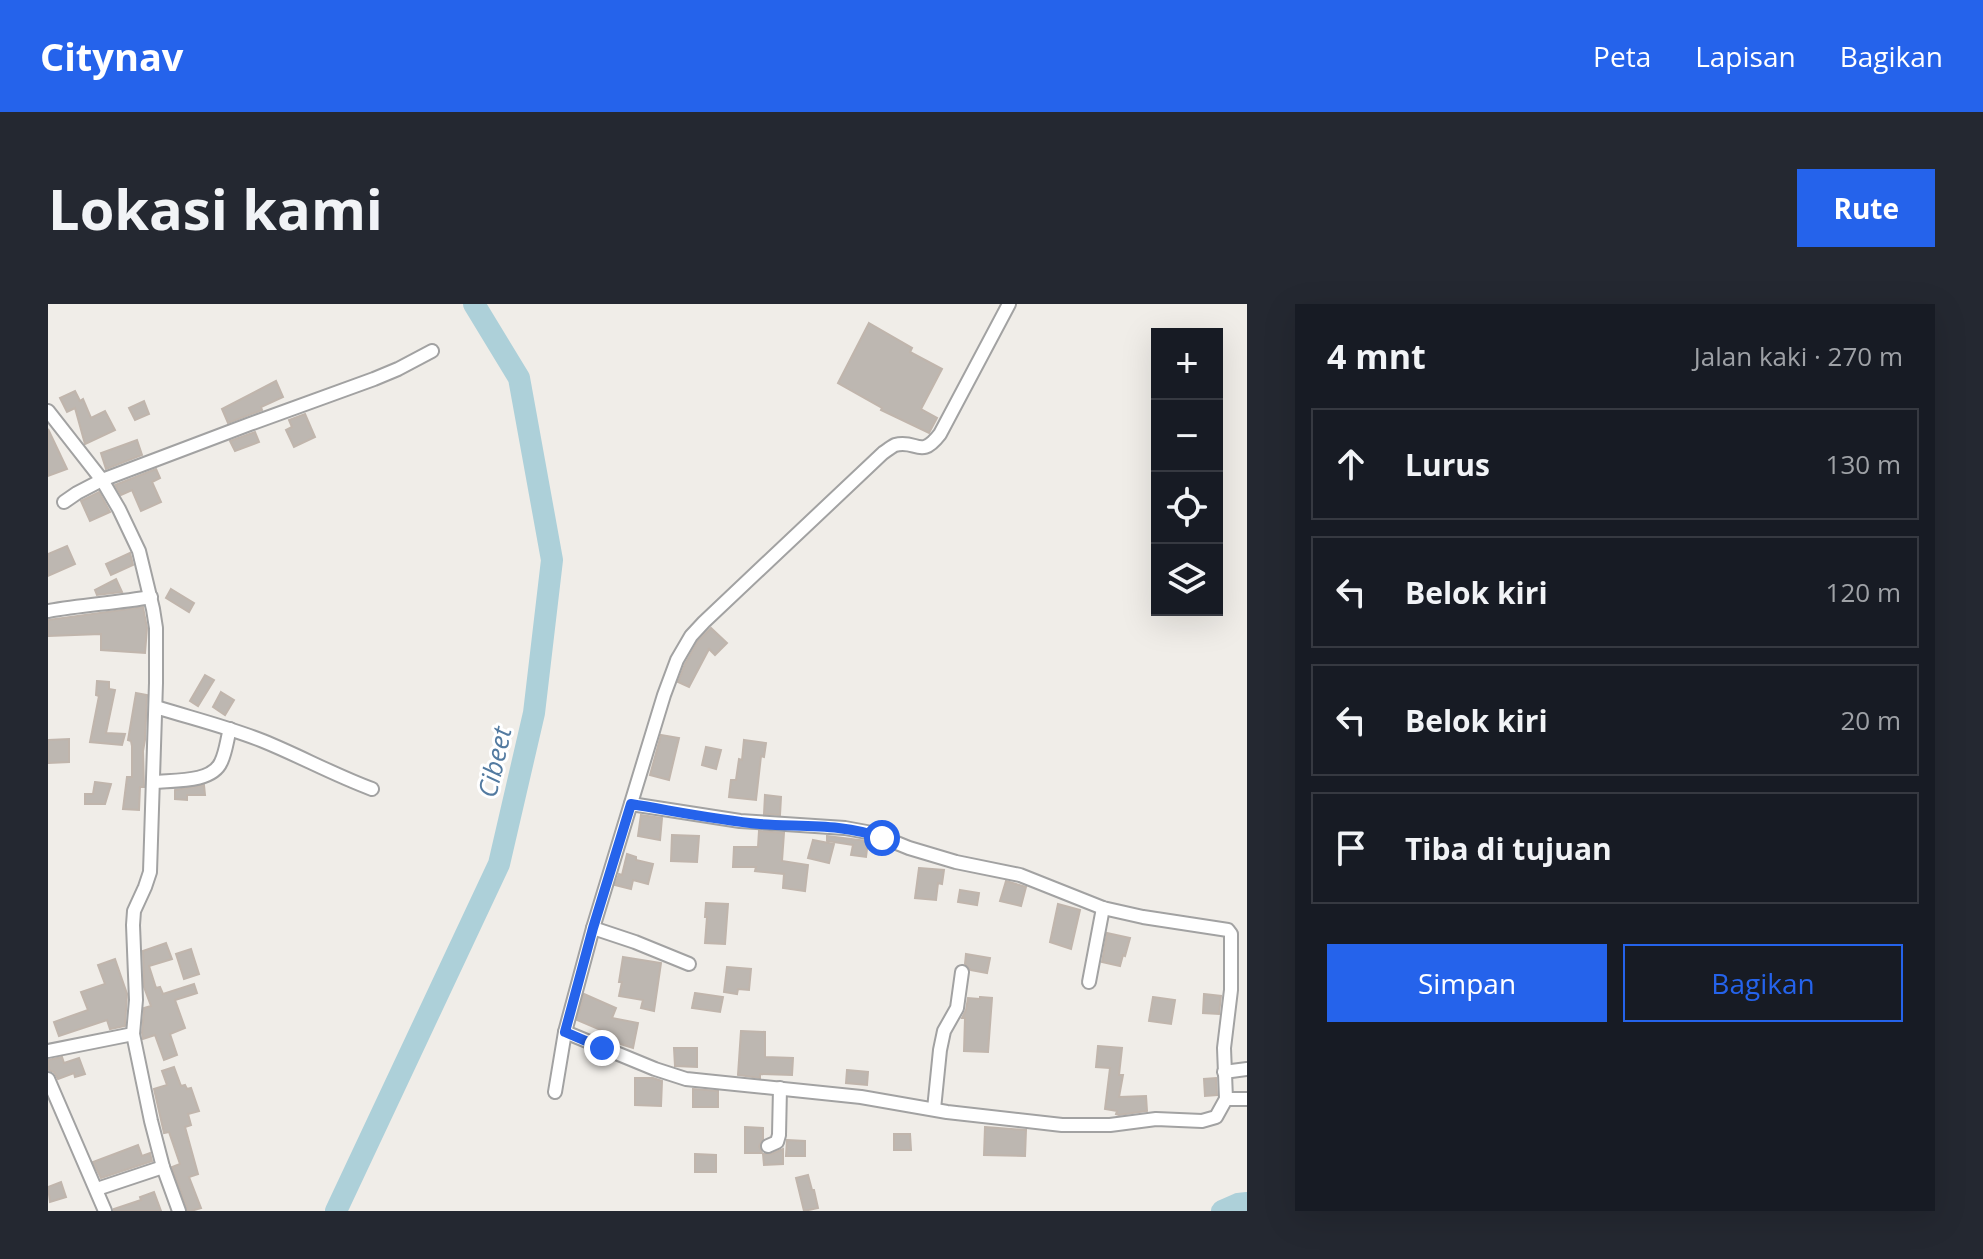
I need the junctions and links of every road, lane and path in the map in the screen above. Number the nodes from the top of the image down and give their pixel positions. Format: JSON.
{"nodes":[{"id":1,"x":1009,"y":304,"type":"edge"},
{"id":2,"x":432,"y":351,"type":"dead end"},
{"id":3,"x":48,"y":411,"type":"edge"},
{"id":4,"x":102,"y":480,"type":"junction"},
{"id":5,"x":64,"y":502,"type":"dead end"},
{"id":6,"x":151,"y":597,"type":"junction"},
{"id":7,"x":48,"y":611,"type":"edge"},
{"id":8,"x":156,"y":707,"type":"junction"},
{"id":9,"x":230,"y":729,"type":"junction"},
{"id":10,"x":154,"y":782,"type":"junction"},
{"id":11,"x":372,"y":789,"type":"dead end"},
{"id":12,"x":631,"y":804,"type":"junction"},
{"id":13,"x":1103,"y":908,"type":"junction"},
{"id":14,"x":593,"y":928,"type":"junction"},
{"id":15,"x":689,"y":964,"type":"dead end"},
{"id":16,"x":962,"y":972,"type":"dead end"},
{"id":17,"x":1089,"y":982,"type":"dead end"},
{"id":18,"x":565,"y":1032,"type":"junction"},
{"id":19,"x":133,"y":1034,"type":"junction"},
{"id":20,"x":48,"y":1051,"type":"edge"},
{"id":21,"x":1247,"y":1069,"type":"edge"},
{"id":22,"x":1224,"y":1072,"type":"junction"},
{"id":23,"x":48,"y":1079,"type":"edge"},
{"id":24,"x":780,"y":1088,"type":"junction"},
{"id":25,"x":555,"y":1092,"type":"dead end"},
{"id":26,"x":1226,"y":1099,"type":"junction"},
{"id":27,"x":1247,"y":1099,"type":"edge"},
{"id":28,"x":934,"y":1109,"type":"junction"},
{"id":29,"x":768,"y":1146,"type":"dead end"},
{"id":30,"x":163,"y":1167,"type":"junction"},
{"id":31,"x":97,"y":1189,"type":"junction"},
{"id":32,"x":105,"y":1211,"type":"edge"},
{"id":33,"x":179,"y":1211,"type":"edge"}],
"edges":[{"from":1,"to":12,"type":"street"},
{"from":2,"to":4,"type":"street"},
{"from":3,"to":4,"type":"street"},
{"from":4,"to":5,"type":"street"},
{"from":4,"to":6,"type":"street"},
{"from":6,"to":7,"type":"street"},
{"from":6,"to":8,"type":"street"},
{"from":8,"to":9,"type":"street"},
{"from":8,"to":10,"type":"street"},
{"from":9,"to":10,"type":"street"},
{"from":9,"to":11,"type":"street"},
{"from":10,"to":19,"type":"street"},
{"from":12,"to":13,"type":"street"},
{"from":12,"to":14,"type":"street"},
{"from":13,"to":17,"type":"street"},
{"from":13,"to":22,"type":"street"},
{"from":14,"to":15,"type":"street"},
{"from":14,"to":18,"type":"street"},
{"from":16,"to":28,"type":"street"},
{"from":18,"to":24,"type":"street"},
{"from":18,"to":25,"type":"street"},
{"from":19,"to":20,"type":"street"},
{"from":19,"to":30,"type":"street"},
{"from":21,"to":22,"type":"street"},
{"from":22,"to":26,"type":"street"},
{"from":23,"to":31,"type":"street"},
{"from":24,"to":28,"type":"street"},
{"from":24,"to":29,"type":"street"},
{"from":26,"to":27,"type":"street"},
{"from":26,"to":28,"type":"street"},
{"from":30,"to":31,"type":"street"},
{"from":30,"to":33,"type":"street"},
{"from":31,"to":32,"type":"street"}]}
